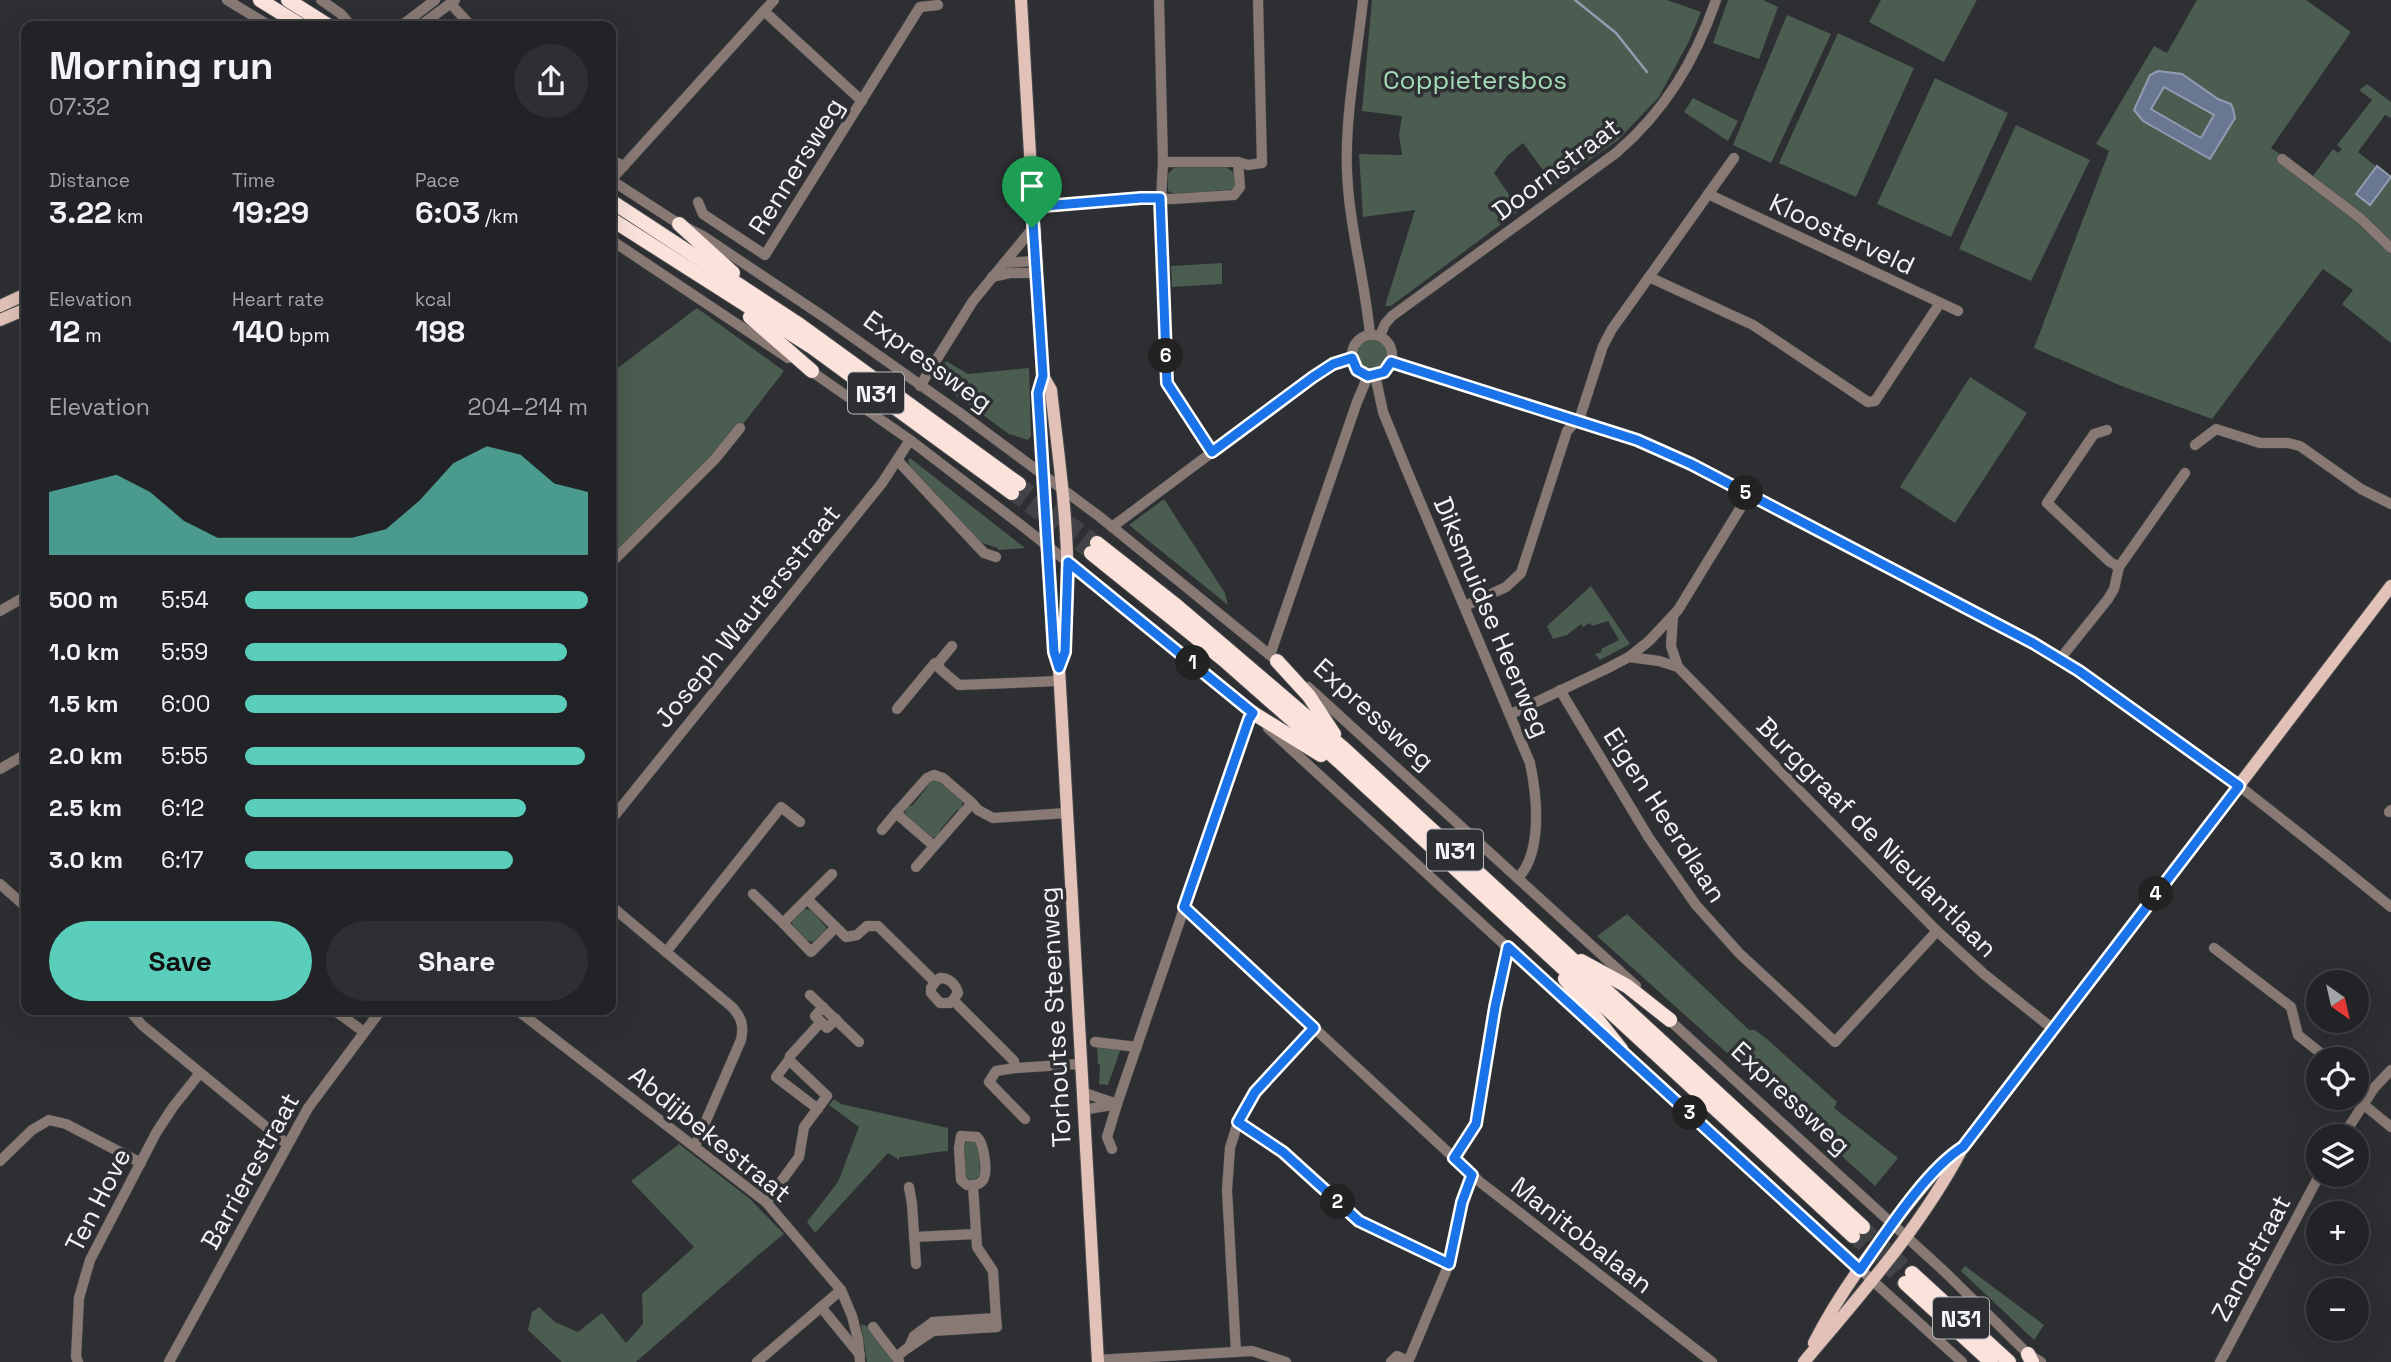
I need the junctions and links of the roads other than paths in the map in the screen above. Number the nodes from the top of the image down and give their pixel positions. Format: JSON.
{"nodes":[{"id":1,"x":227,"y":0,"type":"edge"},
{"id":2,"x":260,"y":0,"type":"edge"},
{"id":3,"x":288,"y":0,"type":"edge"},
{"id":4,"x":321,"y":0,"type":"edge"},
{"id":5,"x":435,"y":0,"type":"edge"},
{"id":6,"x":774,"y":0,"type":"edge"},
{"id":7,"x":1021,"y":0,"type":"edge"},
{"id":8,"x":1159,"y":0,"type":"edge"},
{"id":9,"x":1258,"y":0,"type":"edge"},
{"id":10,"x":1363,"y":0,"type":"edge"},
{"id":11,"x":1716,"y":0,"type":"edge"},
{"id":12,"x":453,"y":2,"type":"edge"},
{"id":13,"x":938,"y":5,"type":"dead end"},
{"id":14,"x":764,"y":12,"type":"junction"},
{"id":15,"x":262,"y":21,"type":"edge"},
{"id":16,"x":294,"y":21,"type":"edge"},
{"id":17,"x":321,"y":21,"type":"edge"},
{"id":18,"x":347,"y":21,"type":"edge"},
{"id":19,"x":408,"y":21,"type":"edge"},
{"id":20,"x":427,"y":21,"type":"edge"},
{"id":21,"x":467,"y":21,"type":"edge"},
{"id":22,"x":862,"y":101,"type":"junction"},
{"id":23,"x":1734,"y":158,"type":"dead end"},
{"id":24,"x":2282,"y":159,"type":"dead end"},
{"id":25,"x":616,"y":162,"type":"edge"},
{"id":26,"x":1163,"y":162,"type":"junction"},
{"id":27,"x":1238,"y":162,"type":"junction"},
{"id":28,"x":624,"y":166,"type":"junction"},
{"id":29,"x":616,"y":175,"type":"edge"},
{"id":30,"x":616,"y":183,"type":"edge"},
{"id":31,"x":1708,"y":194,"type":"junction"},
{"id":32,"x":1160,"y":198,"type":"junction"},
{"id":33,"x":698,"y":202,"type":"dead end"},
{"id":34,"x":616,"y":205,"type":"edge"},
{"id":35,"x":1032,"y":207,"type":"junction"},
{"id":36,"x":616,"y":222,"type":"edge"},
{"id":37,"x":679,"y":224,"type":"junction"},
{"id":38,"x":1032,"y":228,"type":"junction"},
{"id":39,"x":616,"y":243,"type":"edge"},
{"id":40,"x":2391,"y":248,"type":"edge"},
{"id":41,"x":1004,"y":263,"type":"junction"},
{"id":42,"x":1035,"y":267,"type":"junction"},
{"id":43,"x":992,"y":277,"type":"junction"},
{"id":44,"x":1649,"y":277,"type":"junction"},
{"id":45,"x":739,"y":292,"type":"junction"},
{"id":46,"x":21,"y":296,"type":"edge"},
{"id":47,"x":1940,"y":303,"type":"junction"},
{"id":48,"x":0,"y":306,"type":"edge"},
{"id":49,"x":21,"y":311,"type":"edge"},
{"id":50,"x":1958,"y":311,"type":"dead end"},
{"id":51,"x":0,"y":320,"type":"edge"},
{"id":52,"x":1375,"y":336,"type":"junction"},
{"id":53,"x":1352,"y":358,"type":"junction"},
{"id":54,"x":1391,"y":362,"type":"junction"},
{"id":55,"x":812,"y":370,"type":"junction"},
{"id":56,"x":1043,"y":376,"type":"junction"},
{"id":57,"x":1372,"y":376,"type":"junction"},
{"id":58,"x":920,"y":386,"type":"junction"},
{"id":59,"x":1575,"y":420,"type":"junction"},
{"id":60,"x":740,"y":428,"type":"dead end"},
{"id":61,"x":2107,"y":430,"type":"dead end"},
{"id":62,"x":911,"y":440,"type":"junction"},
{"id":63,"x":2195,"y":445,"type":"dead end"},
{"id":64,"x":1212,"y":452,"type":"junction"},
{"id":65,"x":897,"y":460,"type":"junction"},
{"id":66,"x":2185,"y":473,"type":"dead end"},
{"id":67,"x":1044,"y":477,"type":"junction"},
{"id":68,"x":1016,"y":488,"type":"tunnel mouth"},
{"id":69,"x":1064,"y":492,"type":"junction"},
{"id":70,"x":1749,"y":494,"type":"junction"},
{"id":71,"x":2391,"y":504,"type":"edge"},
{"id":72,"x":1112,"y":527,"type":"junction"},
{"id":73,"x":1048,"y":546,"type":"junction"},
{"id":74,"x":996,"y":557,"type":"dead end"},
{"id":75,"x":616,"y":558,"type":"edge"},
{"id":76,"x":1068,"y":562,"type":"junction"},
{"id":77,"x":2119,"y":567,"type":"junction"},
{"id":78,"x":2391,"y":586,"type":"edge"},
{"id":79,"x":21,"y":599,"type":"edge"},
{"id":80,"x":1465,"y":606,"type":"junction"},
{"id":81,"x":0,"y":611,"type":"edge"},
{"id":82,"x":1673,"y":617,"type":"junction"},
{"id":83,"x":952,"y":646,"type":"dead end"},
{"id":84,"x":1629,"y":657,"type":"junction"},
{"id":85,"x":1273,"y":658,"type":"junction"},
{"id":86,"x":2060,"y":659,"type":"junction"},
{"id":87,"x":938,"y":663,"type":"junction"},
{"id":88,"x":1678,"y":667,"type":"junction"},
{"id":89,"x":1059,"y":675,"type":"junction"},
{"id":90,"x":1560,"y":690,"type":"junction"},
{"id":91,"x":897,"y":709,"type":"dead end"},
{"id":92,"x":1253,"y":713,"type":"junction"},
{"id":93,"x":1511,"y":713,"type":"junction"},
{"id":94,"x":1342,"y":747,"type":"junction"},
{"id":95,"x":21,"y":757,"type":"edge"},
{"id":96,"x":1342,"y":764,"type":"junction"},
{"id":97,"x":0,"y":769,"type":"edge"},
{"id":98,"x":2239,"y":786,"type":"junction"},
{"id":99,"x":629,"y":798,"type":"junction"},
{"id":100,"x":972,"y":803,"type":"junction"},
{"id":101,"x":616,"y":809,"type":"edge"},
{"id":102,"x":896,"y":813,"type":"junction"},
{"id":103,"x":1066,"y":813,"type":"junction"},
{"id":104,"x":616,"y":815,"type":"edge"},
{"id":105,"x":800,"y":822,"type":"dead end"},
{"id":106,"x":882,"y":830,"type":"dead end"},
{"id":107,"x":934,"y":846,"type":"junction"},
{"id":108,"x":916,"y":867,"type":"dead end"},
{"id":109,"x":832,"y":874,"type":"dead end"},
{"id":110,"x":1518,"y":878,"type":"junction"},
{"id":111,"x":0,"y":884,"type":"edge"},
{"id":112,"x":753,"y":894,"type":"dead end"},
{"id":113,"x":807,"y":900,"type":"junction"},
{"id":114,"x":21,"y":903,"type":"edge"},
{"id":115,"x":1184,"y":907,"type":"junction"},
{"id":116,"x":2391,"y":907,"type":"edge"},
{"id":117,"x":616,"y":910,"type":"edge"},
{"id":118,"x":783,"y":923,"type":"junction"},
{"id":119,"x":835,"y":928,"type":"junction"},
{"id":120,"x":1937,"y":931,"type":"junction"},
{"id":121,"x":1508,"y":947,"type":"junction"},
{"id":122,"x":2214,"y":948,"type":"dead end"},
{"id":123,"x":666,"y":952,"type":"junction"},
{"id":124,"x":1560,"y":956,"type":"junction"},
{"id":125,"x":935,"y":982,"type":"junction"},
{"id":126,"x":810,"y":995,"type":"dead end"},
{"id":127,"x":953,"y":1000,"type":"junction"},
{"id":128,"x":823,"y":1007,"type":"junction"},
{"id":129,"x":133,"y":1015,"type":"edge"},
{"id":130,"x":341,"y":1015,"type":"edge"},
{"id":131,"x":377,"y":1015,"type":"edge"},
{"id":132,"x":524,"y":1015,"type":"edge"},
{"id":133,"x":836,"y":1019,"type":"junction"},
{"id":134,"x":1670,"y":1020,"type":"junction"},
{"id":135,"x":821,"y":1022,"type":"junction"},
{"id":136,"x":1314,"y":1028,"type":"junction"},
{"id":137,"x":2053,"y":1029,"type":"junction"},
{"id":138,"x":364,"y":1032,"type":"junction"},
{"id":139,"x":859,"y":1042,"type":"dead end"},
{"id":140,"x":1096,"y":1042,"type":"dead end"},
{"id":141,"x":1137,"y":1047,"type":"junction"},
{"id":142,"x":2313,"y":1047,"type":"edge"},
{"id":143,"x":1621,"y":1049,"type":"junction"},
{"id":144,"x":789,"y":1060,"type":"junction"},
{"id":145,"x":1080,"y":1063,"type":"junction"},
{"id":146,"x":1015,"y":1068,"type":"junction"},
{"id":147,"x":2391,"y":1070,"type":"edge"},
{"id":148,"x":200,"y":1073,"type":"junction"},
{"id":149,"x":1082,"y":1092,"type":"junction"},
{"id":150,"x":2371,"y":1092,"type":"joint"},
{"id":151,"x":2369,"y":1095,"type":"edge"},
{"id":152,"x":1117,"y":1104,"type":"junction"},
{"id":153,"x":818,"y":1109,"type":"junction"},
{"id":154,"x":2369,"y":1109,"type":"edge"},
{"id":155,"x":1083,"y":1110,"type":"junction"},
{"id":156,"x":1025,"y":1119,"type":"dead end"},
{"id":157,"x":1238,"y":1122,"type":"junction"},
{"id":158,"x":2391,"y":1127,"type":"edge"},
{"id":159,"x":287,"y":1144,"type":"junction"},
{"id":160,"x":695,"y":1146,"type":"junction"},
{"id":161,"x":1112,"y":1149,"type":"dead end"},
{"id":162,"x":1454,"y":1158,"type":"junction"},
{"id":163,"x":0,"y":1161,"type":"edge"},
{"id":164,"x":141,"y":1163,"type":"junction"},
{"id":165,"x":1472,"y":1175,"type":"junction"},
{"id":166,"x":973,"y":1185,"type":"junction"},
{"id":167,"x":909,"y":1187,"type":"dead end"},
{"id":168,"x":2313,"y":1187,"type":"edge"},
{"id":169,"x":766,"y":1202,"type":"junction"},
{"id":170,"x":1858,"y":1231,"type":"tunnel mouth"},
{"id":171,"x":1899,"y":1231,"type":"junction"},
{"id":172,"x":976,"y":1234,"type":"junction"},
{"id":173,"x":914,"y":1237,"type":"junction"},
{"id":174,"x":916,"y":1264,"type":"dead end"},
{"id":175,"x":1449,"y":1264,"type":"junction"},
{"id":176,"x":1860,"y":1270,"type":"junction"},
{"id":177,"x":1873,"y":1281,"type":"junction"},
{"id":178,"x":841,"y":1290,"type":"junction"},
{"id":179,"x":821,"y":1307,"type":"junction"},
{"id":180,"x":873,"y":1327,"type":"dead end"},
{"id":181,"x":1236,"y":1352,"type":"junction"},
{"id":182,"x":2030,"y":1358,"type":"edge"},
{"id":183,"x":860,"y":1359,"type":"edge"},
{"id":184,"x":898,"y":1359,"type":"edge"},
{"id":185,"x":1098,"y":1361,"type":"edge"},
{"id":186,"x":1408,"y":1361,"type":"edge"},
{"id":187,"x":1805,"y":1361,"type":"edge"},
{"id":188,"x":78,"y":1362,"type":"edge"},
{"id":189,"x":169,"y":1362,"type":"edge"},
{"id":190,"x":757,"y":1362,"type":"edge"},
{"id":191,"x":1286,"y":1362,"type":"edge"},
{"id":192,"x":1391,"y":1362,"type":"edge"},
{"id":193,"x":1713,"y":1362,"type":"edge"},
{"id":194,"x":1962,"y":1362,"type":"edge"},
{"id":195,"x":1991,"y":1362,"type":"edge"},
{"id":196,"x":2009,"y":1362,"type":"edge"},
{"id":197,"x":2041,"y":1362,"type":"edge"},
{"id":198,"x":2220,"y":1362,"type":"edge"}],
"edges":[{"from":1,"to":15,"type":"street"},
{"from":2,"to":16,"type":"highway"},
{"from":3,"to":17,"type":"highway"},
{"from":4,"to":18,"type":"street"},
{"from":5,"to":19,"type":"street"},
{"from":6,"to":14,"type":"street"},
{"from":7,"to":35,"type":"main road","name":"Torhoutse Steenweg"},
{"from":8,"to":26,"type":"street"},
{"from":9,"to":27,"type":"street"},
{"from":10,"to":52,"type":"street"},
{"from":11,"to":52,"type":"street","name":"Doornstraat"},
{"from":12,"to":20,"type":"street"},
{"from":12,"to":21,"type":"street"},
{"from":13,"to":22,"type":"street"},
{"from":14,"to":22,"type":"street","name":"Rennersweg"},
{"from":14,"to":28,"type":"street"},
{"from":22,"to":33,"type":"street","name":"Rennersweg"},
{"from":23,"to":31,"type":"street"},
{"from":24,"to":40,"type":"street"},
{"from":25,"to":28,"type":"street"},
{"from":26,"to":27,"type":"street"},
{"from":26,"to":32,"type":"street"},
{"from":27,"to":32,"type":"street"},
{"from":28,"to":29,"type":"street"},
{"from":30,"to":37,"type":"street","name":"Expressweg"},
{"from":31,"to":44,"type":"street"},
{"from":31,"to":47,"type":"street","name":"Kloosterveld"},
{"from":32,"to":35,"type":"street"},
{"from":32,"to":64,"type":"street"},
{"from":34,"to":45,"type":"highway","name":"Expressweg","number":"N31"},
{"from":35,"to":38,"type":"main road","name":"Torhoutse Steenweg"},
{"from":36,"to":45,"type":"highway","name":"Expressweg","number":"N31"},
{"from":37,"to":45,"type":"highway"},
{"from":37,"to":58,"type":"street","name":"Expressweg"},
{"from":38,"to":41,"type":"street"},
{"from":38,"to":42,"type":"main road","name":"Torhoutse Steenweg"},
{"from":39,"to":55,"type":"street"},
{"from":41,"to":42,"type":"street"},
{"from":41,"to":43,"type":"street"},
{"from":42,"to":43,"type":"street"},
{"from":42,"to":56,"type":"main road","name":"Torhoutse Steenweg"},
{"from":43,"to":58,"type":"street"},
{"from":44,"to":47,"type":"street"},
{"from":44,"to":59,"type":"street"},
{"from":45,"to":55,"type":"highway"},
{"from":45,"to":68,"type":"highway","name":"Expressweg","number":"N31"},
{"from":46,"to":48,"type":"main road"},
{"from":47,"to":50,"type":"street","name":"Kloosterveld"},
{"from":49,"to":51,"type":"main road"},
{"from":52,"to":53,"type":"street"},
{"from":52,"to":54,"type":"street"},
{"from":53,"to":57,"type":"street","name":"Diksmuidse Heerweg"},
{"from":53,"to":64,"type":"street"},
{"from":54,"to":57,"type":"street"},
{"from":54,"to":59,"type":"street"},
{"from":55,"to":62,"type":"street"},
{"from":56,"to":67,"type":"main road","name":"Torhoutse Steenweg"},
{"from":56,"to":69,"type":"main road","name":"Torhoutse Steenweg"},
{"from":57,"to":80,"type":"street","name":"Diksmuidse Heerweg"},
{"from":57,"to":85,"type":"street"},
{"from":58,"to":67,"type":"street","name":"Expressweg"},
{"from":59,"to":70,"type":"street"},
{"from":59,"to":80,"type":"street"},
{"from":60,"to":75,"type":"street"},
{"from":61,"to":77,"type":"street"},
{"from":62,"to":65,"type":"street","name":"Joseph Wautersstraat"},
{"from":62,"to":73,"type":"street"},
{"from":63,"to":71,"type":"street"},
{"from":64,"to":72,"type":"street"},
{"from":65,"to":74,"type":"street"},
{"from":65,"to":99,"type":"street","name":"Joseph Wautersstraat"},
{"from":66,"to":77,"type":"street"},
{"from":67,"to":69,"type":"street","name":"Expressweg"},
{"from":67,"to":73,"type":"main road","name":"Torhoutse Steenweg"},
{"from":69,"to":72,"type":"street","name":"Expressweg"},
{"from":69,"to":76,"type":"main road","name":"Torhoutse Steenweg"},
{"from":70,"to":82,"type":"street"},
{"from":70,"to":86,"type":"street"},
{"from":72,"to":85,"type":"street","name":"Expressweg"},
{"from":73,"to":76,"type":"street"},
{"from":73,"to":89,"type":"main road","name":"Torhoutse Steenweg"},
{"from":76,"to":89,"type":"main road","name":"Torhoutse Steenweg"},
{"from":76,"to":92,"type":"street"},
{"from":77,"to":86,"type":"street"},
{"from":78,"to":98,"type":"main road"},
{"from":79,"to":81,"type":"street"},
{"from":80,"to":93,"type":"street","name":"Diksmuidse Heerweg"},
{"from":82,"to":84,"type":"street"},
{"from":82,"to":88,"type":"street"},
{"from":83,"to":87,"type":"street"},
{"from":84,"to":88,"type":"street"},
{"from":84,"to":90,"type":"street"},
{"from":85,"to":94,"type":"highway"},
{"from":85,"to":110,"type":"street","name":"Expressweg"},
{"from":86,"to":98,"type":"street"},
{"from":87,"to":89,"type":"street"},
{"from":87,"to":91,"type":"street"},
{"from":88,"to":120,"type":"street","name":"Burggraaf de Nieulantlaan"},
{"from":89,"to":103,"type":"main road","name":"Torhoutse Steenweg"},
{"from":90,"to":93,"type":"street"},
{"from":90,"to":120,"type":"street","name":"Eigen Heerdlaan"},
{"from":92,"to":96,"type":"highway"},
{"from":92,"to":115,"type":"street"},
{"from":92,"to":121,"type":"street"},
{"from":93,"to":110,"type":"street","name":"Diksmuidse Heerweg"},
{"from":94,"to":96,"type":"highway","name":"Expressweg","number":"N31"},
{"from":94,"to":124,"type":"highway","name":"Expressweg","number":"N31"},
{"from":95,"to":97,"type":"street"},
{"from":96,"to":124,"type":"highway","name":"Expressweg","number":"N31"},
{"from":98,"to":116,"type":"street"},
{"from":98,"to":137,"type":"main road"},
{"from":99,"to":101,"type":"street","name":"Joseph Wautersstraat"},
{"from":99,"to":104,"type":"street","name":"Joseph Wautersstraat"},
{"from":100,"to":102,"type":"street"},
{"from":100,"to":103,"type":"street"},
{"from":100,"to":107,"type":"street"},
{"from":102,"to":106,"type":"street"},
{"from":102,"to":107,"type":"street"},
{"from":103,"to":145,"type":"main road","name":"Torhoutse Steenweg"},
{"from":105,"to":123,"type":"street"},
{"from":107,"to":108,"type":"street"},
{"from":109,"to":113,"type":"street"},
{"from":110,"to":134,"type":"street","name":"Expressweg"},
{"from":111,"to":114,"type":"street"},
{"from":112,"to":118,"type":"street"},
{"from":113,"to":118,"type":"street"},
{"from":113,"to":119,"type":"street"},
{"from":115,"to":136,"type":"street","name":"Manitobalaan"},
{"from":115,"to":141,"type":"street"},
{"from":117,"to":123,"type":"street"},
{"from":118,"to":119,"type":"street"},
{"from":119,"to":125,"type":"street"},
{"from":120,"to":137,"type":"street","name":"Burggraaf de Nieulantlaan"},
{"from":121,"to":143,"type":"street"},
{"from":121,"to":162,"type":"street"},
{"from":122,"to":142,"type":"street"},
{"from":123,"to":160,"type":"street"},
{"from":124,"to":134,"type":"highway"},
{"from":124,"to":143,"type":"highway"},
{"from":124,"to":170,"type":"highway","name":"Expressweg","number":"N31"},
{"from":125,"to":127,"type":"street"},
{"from":125,"to":127,"type":"street"},
{"from":126,"to":128,"type":"street"},
{"from":127,"to":146,"type":"street"},
{"from":128,"to":133,"type":"street"},
{"from":128,"to":135,"type":"street"},
{"from":129,"to":148,"type":"street"},
{"from":130,"to":138,"type":"street"},
{"from":131,"to":138,"type":"street","name":"Barrierestraat"},
{"from":132,"to":160,"type":"street","name":"Abdijbekestraat"},
{"from":133,"to":135,"type":"street"},
{"from":133,"to":139,"type":"street"},
{"from":134,"to":171,"type":"street","name":"Expressweg"},
{"from":135,"to":144,"type":"street"},
{"from":136,"to":157,"type":"street"},
{"from":136,"to":162,"type":"street","name":"Manitobalaan"},
{"from":137,"to":171,"type":"main road"},
{"from":138,"to":159,"type":"street","name":"Barrierestraat"},
{"from":140,"to":141,"type":"street"},
{"from":141,"to":152,"type":"street"},
{"from":143,"to":176,"type":"street"},
{"from":144,"to":153,"type":"street"},
{"from":144,"to":153,"type":"street"},
{"from":145,"to":146,"type":"street"},
{"from":145,"to":149,"type":"main road","name":"Torhoutse Steenweg"},
{"from":146,"to":156,"type":"street"},
{"from":147,"to":150,"type":"street"},
{"from":148,"to":159,"type":"street"},
{"from":148,"to":164,"type":"street","name":"Ten Hove"},
{"from":149,"to":152,"type":"street"},
{"from":149,"to":155,"type":"main road","name":"Torhoutse Steenweg"},
{"from":150,"to":151,"type":"street"},
{"from":152,"to":155,"type":"street"},
{"from":152,"to":161,"type":"street"},
{"from":153,"to":169,"type":"street"},
{"from":154,"to":158,"type":"street"},
{"from":155,"to":185,"type":"main road","name":"Torhoutse Steenweg"},
{"from":157,"to":175,"type":"street"},
{"from":157,"to":181,"type":"street"},
{"from":159,"to":189,"type":"street","name":"Barrierestraat"},
{"from":160,"to":169,"type":"street","name":"Abdijbekestraat"},
{"from":162,"to":165,"type":"street","name":"Manitobalaan"},
{"from":163,"to":164,"type":"street"},
{"from":164,"to":188,"type":"street","name":"Ten Hove"},
{"from":165,"to":175,"type":"street"},
{"from":165,"to":193,"type":"street","name":"Manitobalaan"},
{"from":166,"to":166,"type":"street"},
{"from":166,"to":172,"type":"street"},
{"from":167,"to":173,"type":"street"},
{"from":168,"to":198,"type":"street","name":"Zandstraat"},
{"from":169,"to":178,"type":"street","name":"Abdijbekestraat"},
{"from":171,"to":176,"type":"main road"},
{"from":171,"to":177,"type":"main road"},
{"from":171,"to":182,"type":"street","name":"Expressweg","number":"N31"},
{"from":172,"to":173,"type":"street"},
{"from":172,"to":184,"type":"street"},
{"from":173,"to":174,"type":"street"},
{"from":175,"to":186,"type":"street"},
{"from":176,"to":177,"type":"street"},
{"from":176,"to":187,"type":"main road"},
{"from":177,"to":187,"type":"main road"},
{"from":177,"to":194,"type":"street"},
{"from":178,"to":179,"type":"street"},
{"from":178,"to":183,"type":"street","name":"Abdijbekestraat"},
{"from":179,"to":183,"type":"street","name":"Abdijbekestraat"},
{"from":179,"to":190,"type":"street"},
{"from":180,"to":184,"type":"street"},
{"from":181,"to":185,"type":"street"},
{"from":181,"to":191,"type":"street"},
{"from":182,"to":197,"type":"street","name":"Expressweg","number":"N31"},
{"from":186,"to":192,"type":"street"},
{"from":195,"to":196,"type":"highway","number":"N31"}]}
